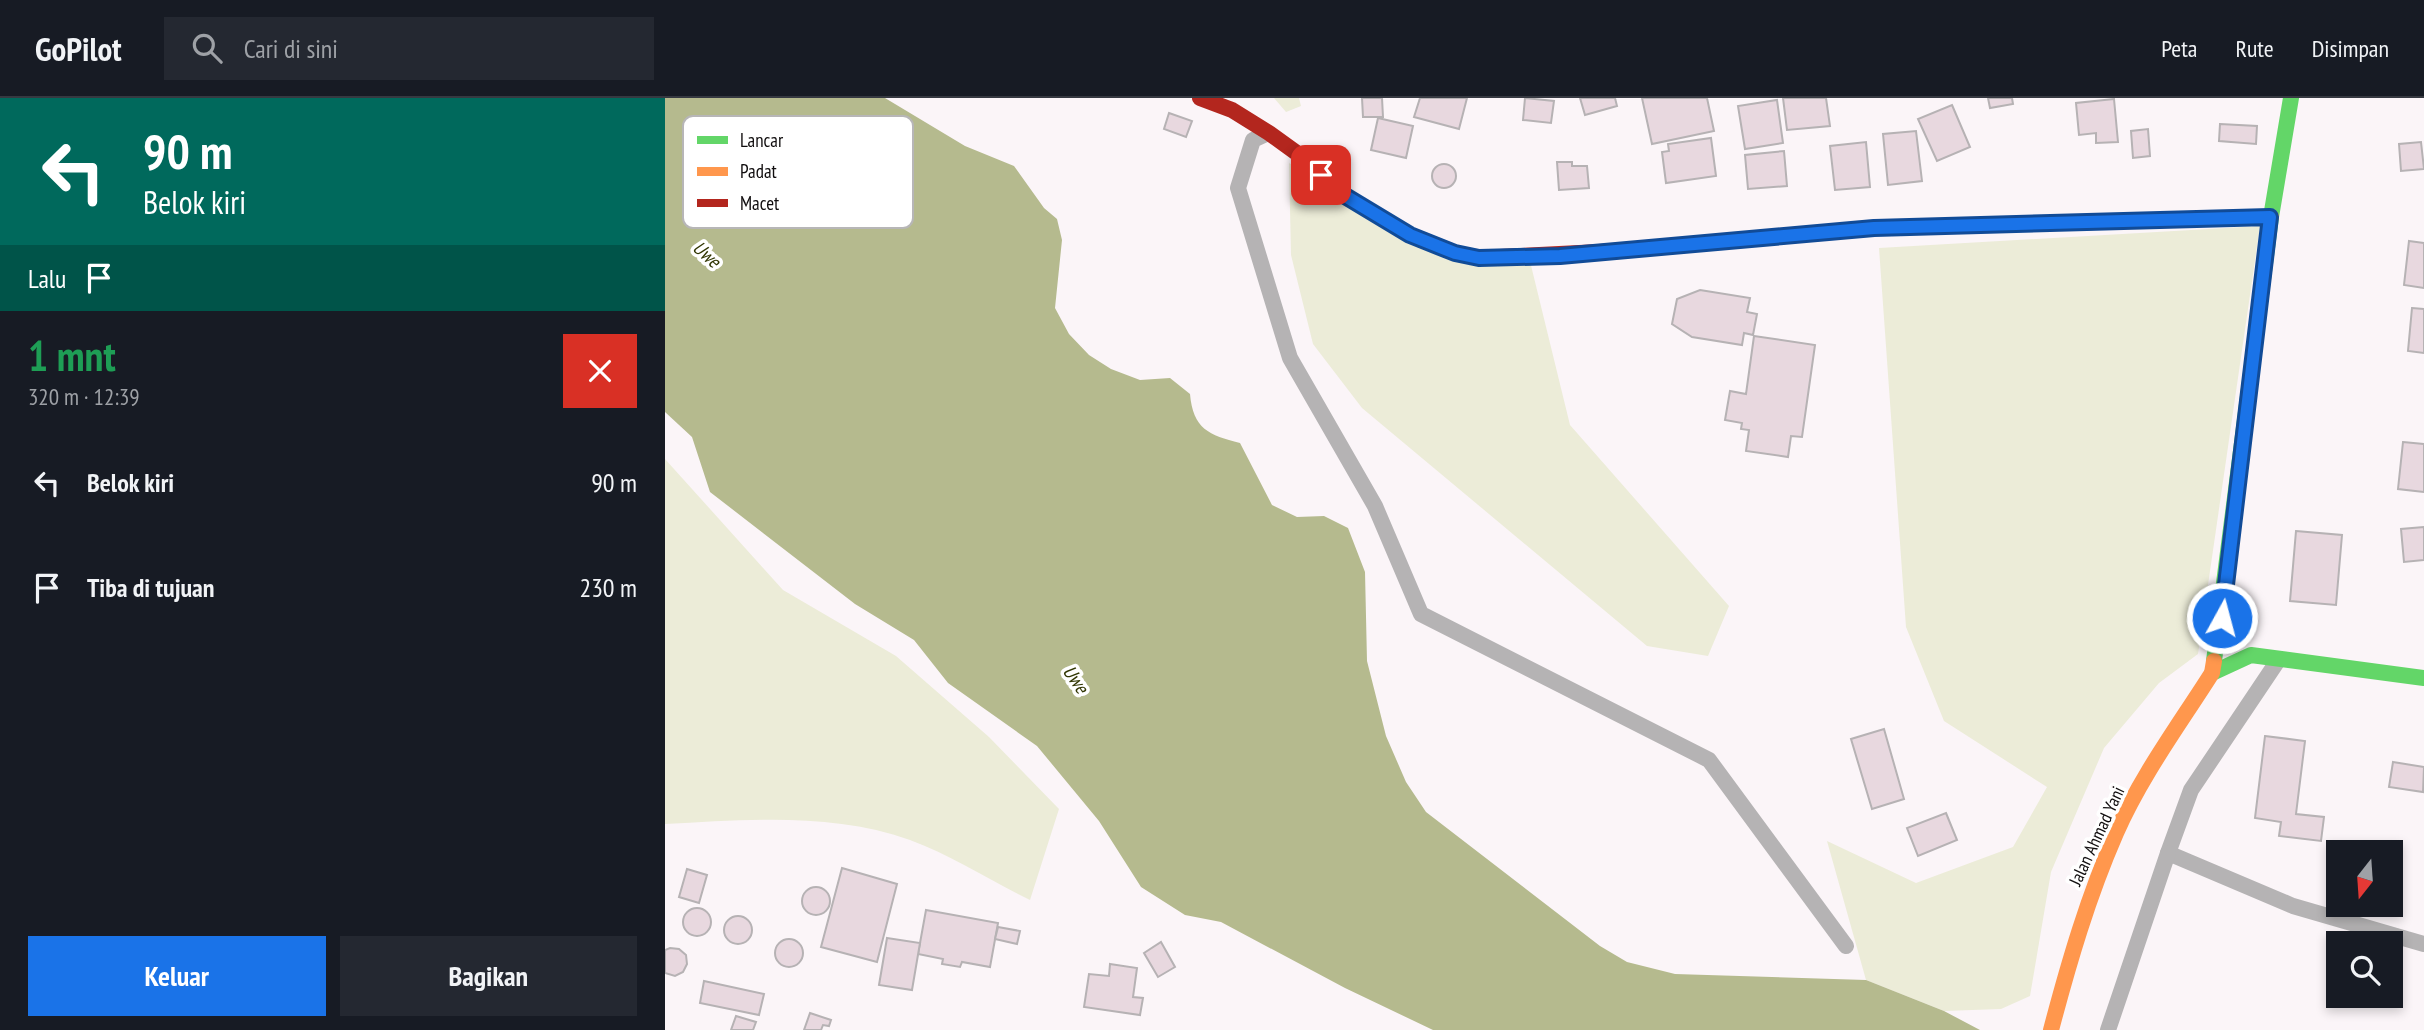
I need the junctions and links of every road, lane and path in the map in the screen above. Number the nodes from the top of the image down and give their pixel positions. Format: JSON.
{"nodes":[{"id":1,"x":1200,"y":98,"type":"edge"},
{"id":2,"x":2291,"y":98,"type":"edge"},
{"id":3,"x":1269,"y":133,"type":"junction"},
{"id":4,"x":2270,"y":217,"type":"junction"},
{"id":5,"x":2281,"y":657,"type":"junction"},
{"id":6,"x":2212,"y":673,"type":"junction"},
{"id":7,"x":2424,"y":678,"type":"edge"},
{"id":8,"x":2168,"y":853,"type":"junction"},
{"id":9,"x":2424,"y":944,"type":"edge"},
{"id":10,"x":1846,"y":946,"type":"dead end"},
{"id":11,"x":2109,"y":1026,"type":"edge"},
{"id":12,"x":2051,"y":1030,"type":"edge"}],
"edges":[{"from":1,"to":3,"type":"street"},
{"from":2,"to":4,"type":"street"},
{"from":3,"to":4,"type":"street"},
{"from":3,"to":10,"type":"lane"},
{"from":4,"to":6,"type":"street"},
{"from":5,"to":6,"type":"street"},
{"from":5,"to":7,"type":"street"},
{"from":5,"to":8,"type":"lane"},
{"from":6,"to":12,"type":"street","name":"Jalan Ahmad Yani"},
{"from":8,"to":9,"type":"lane"},
{"from":8,"to":11,"type":"lane"}]}
